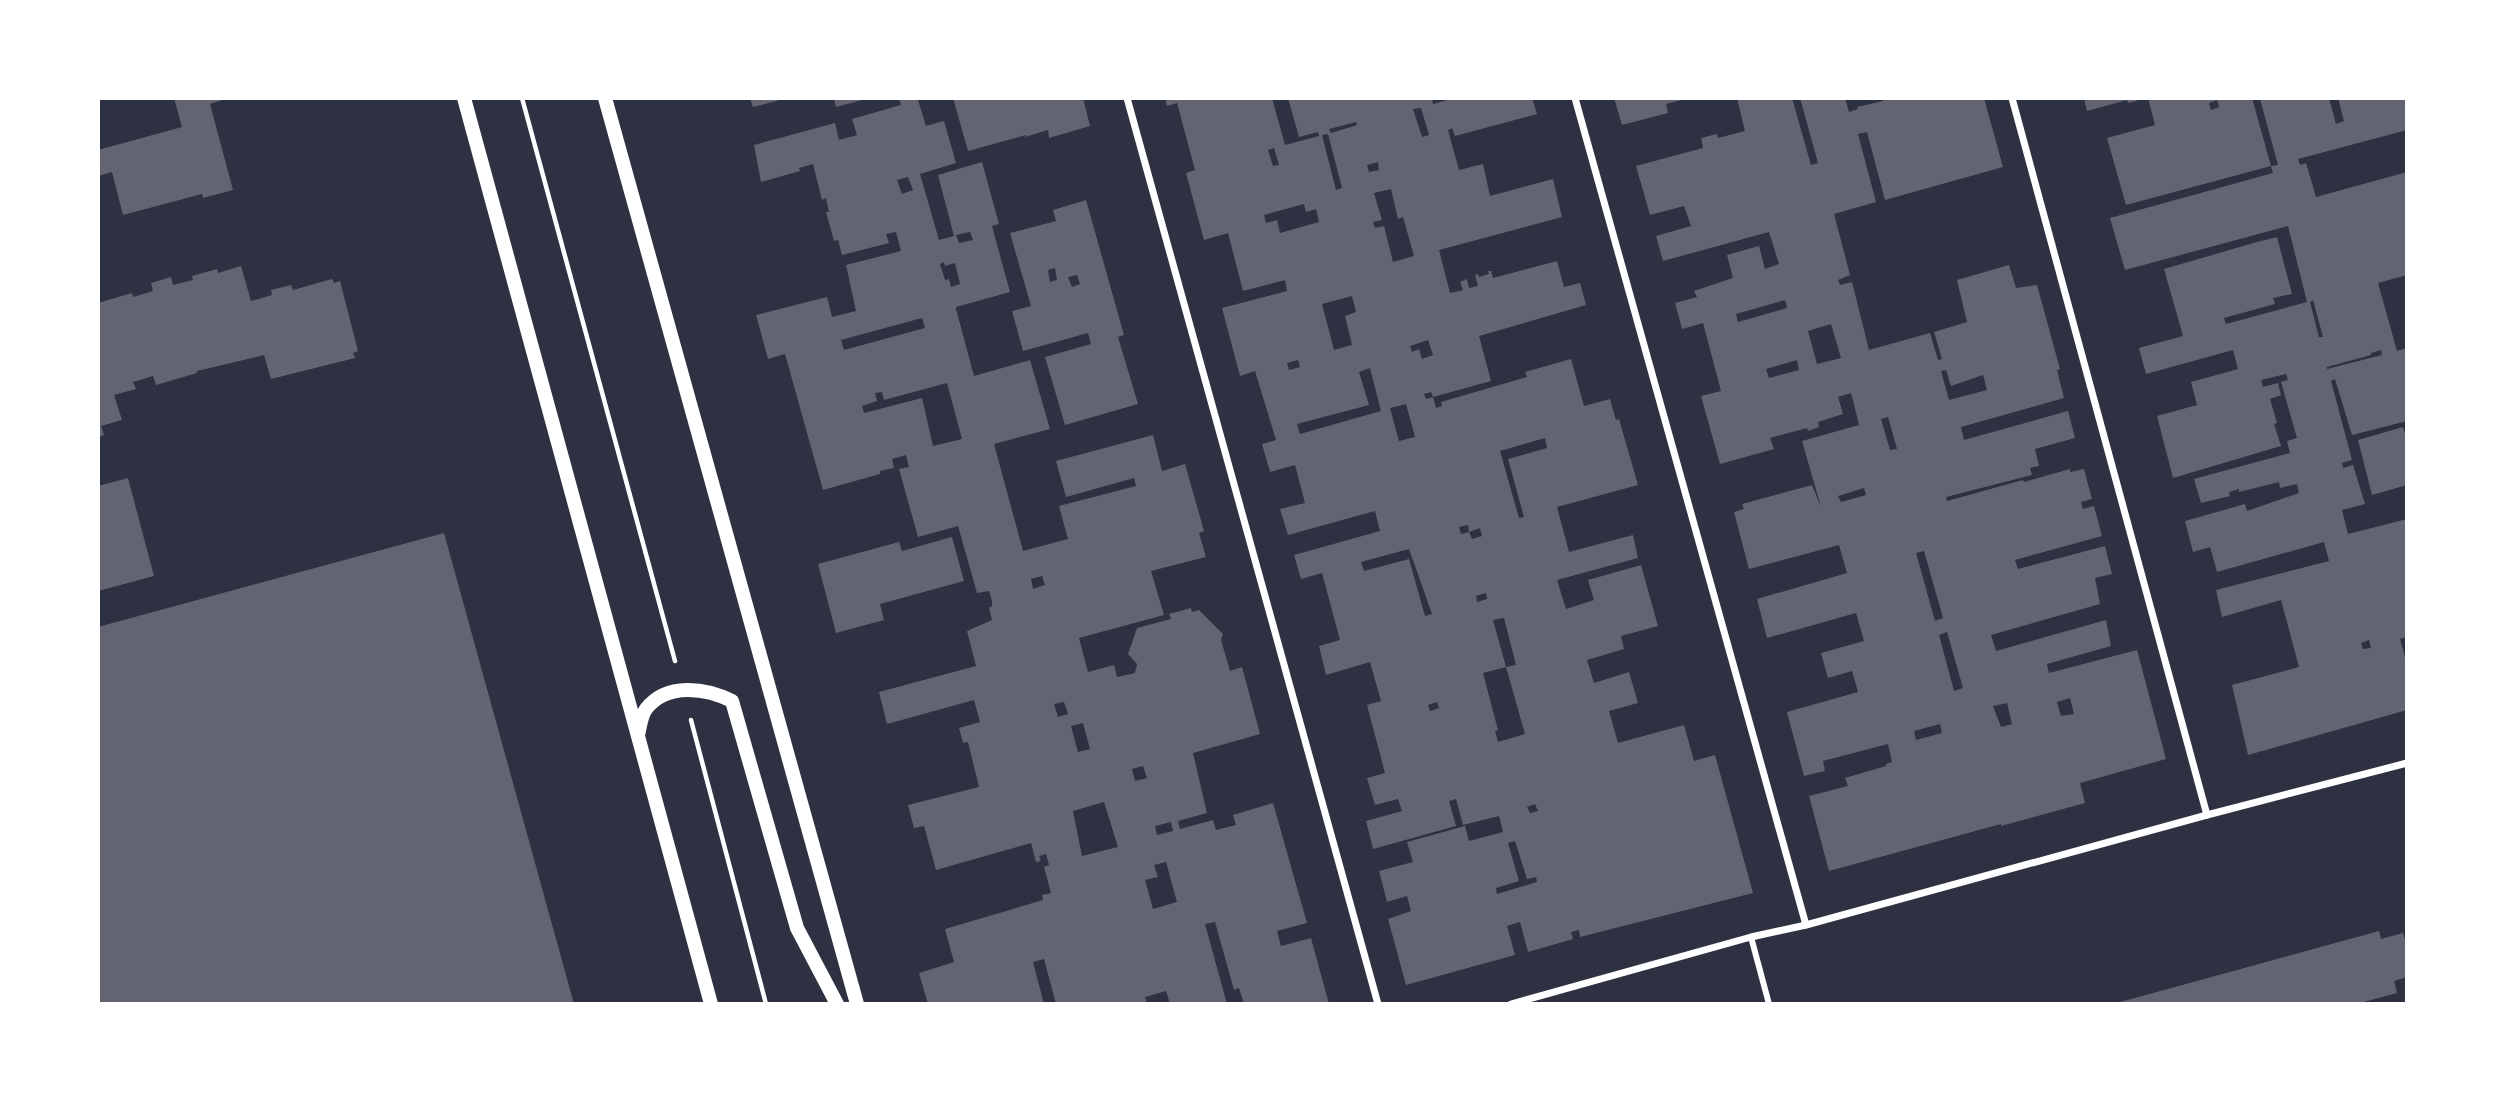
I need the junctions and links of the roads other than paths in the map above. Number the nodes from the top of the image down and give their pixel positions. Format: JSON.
{"nodes":[{"id":1,"x":464,"y":98,"type":"edge"},
{"id":2,"x":605,"y":98,"type":"edge"},
{"id":3,"x":1127,"y":98,"type":"edge"},
{"id":4,"x":1575,"y":98,"type":"edge"},
{"id":5,"x":2012,"y":98,"type":"edge"},
{"id":6,"x":637,"y":737,"type":"junction"},
{"id":7,"x":2407,"y":763,"type":"edge"},
{"id":8,"x":2207,"y":815,"type":"junction"},
{"id":9,"x":1806,"y":925,"type":"junction"},
{"id":10,"x":1751,"y":937,"type":"junction"},
{"id":11,"x":711,"y":1004,"type":"edge"},
{"id":12,"x":837,"y":1004,"type":"edge"},
{"id":13,"x":857,"y":1004,"type":"edge"},
{"id":14,"x":1378,"y":1004,"type":"edge"},
{"id":15,"x":1511,"y":1004,"type":"edge"},
{"id":16,"x":1769,"y":1004,"type":"edge"}],
"edges":[{"from":1,"to":6,"type":"main road"},
{"from":2,"to":13,"type":"main road"},
{"from":3,"to":14,"type":"street"},
{"from":4,"to":9,"type":"street"},
{"from":5,"to":8,"type":"street"},
{"from":6,"to":11,"type":"main road"},
{"from":6,"to":12,"type":"main road"},
{"from":7,"to":8,"type":"street"},
{"from":8,"to":9,"type":"street"},
{"from":9,"to":10,"type":"street"},
{"from":10,"to":15,"type":"street"},
{"from":10,"to":16,"type":"street"}]}
